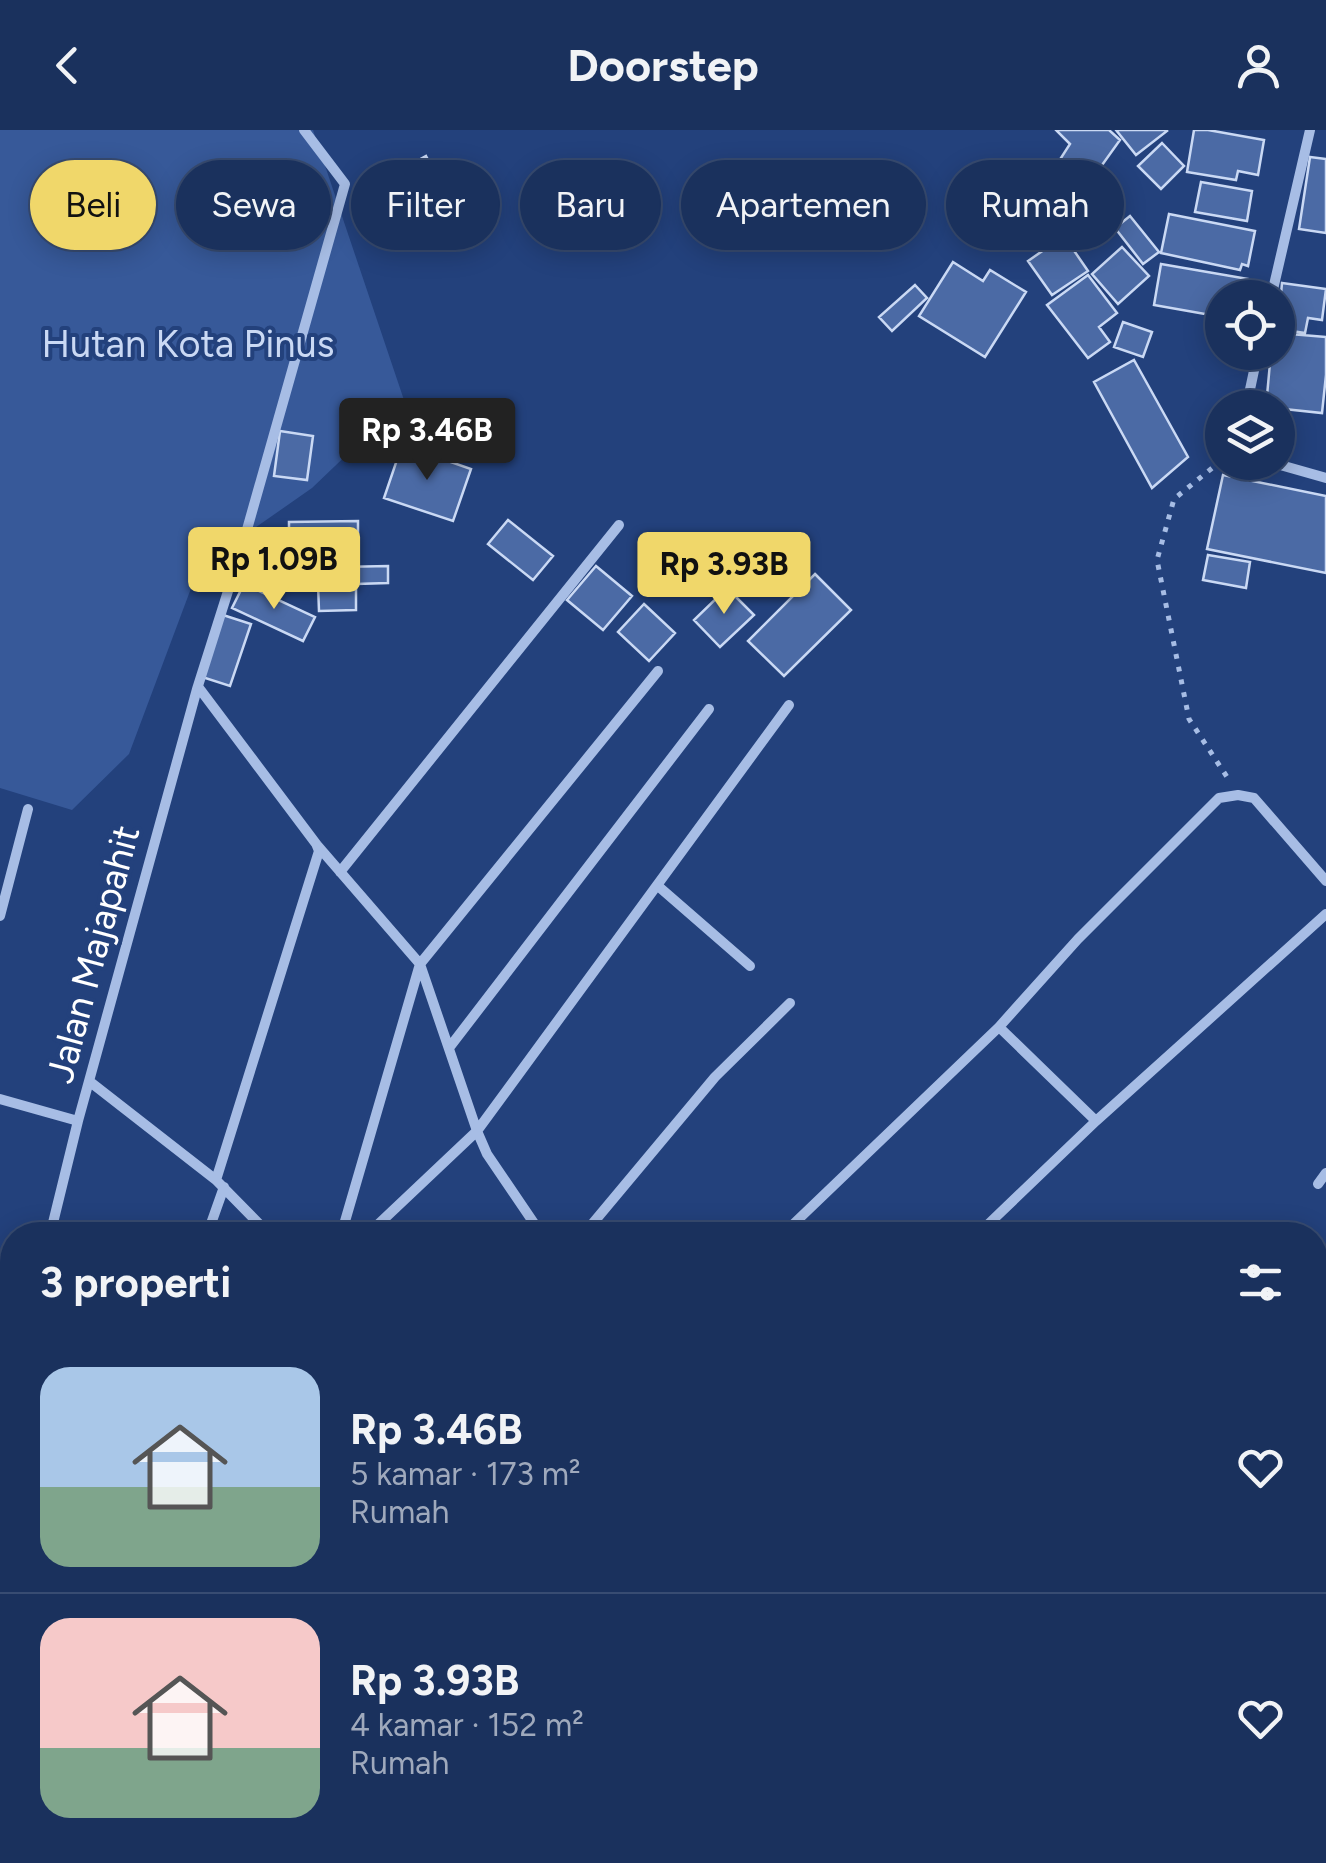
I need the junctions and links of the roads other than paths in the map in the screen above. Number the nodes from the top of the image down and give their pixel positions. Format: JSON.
{"nodes":[{"id":1,"x":304,"y":130,"type":"edge"},
{"id":2,"x":1310,"y":130,"type":"edge"},
{"id":3,"x":1275,"y":280,"type":"edge"},
{"id":4,"x":1295,"y":469,"type":"edge"},
{"id":5,"x":1326,"y":478,"type":"edge"},
{"id":6,"x":619,"y":524,"type":"dead end"},
{"id":7,"x":658,"y":671,"type":"dead end"},
{"id":8,"x":197,"y":689,"type":"junction"},
{"id":9,"x":789,"y":705,"type":"dead end"},
{"id":10,"x":709,"y":708,"type":"dead end"},
{"id":11,"x":28,"y":809,"type":"dead end"},
{"id":12,"x":316,"y":845,"type":"junction"},
{"id":13,"x":340,"y":872,"type":"junction"},
{"id":14,"x":1326,"y":882,"type":"edge"},
{"id":15,"x":658,"y":886,"type":"junction"},
{"id":16,"x":1326,"y":914,"type":"edge"},
{"id":17,"x":0,"y":916,"type":"edge"},
{"id":18,"x":420,"y":964,"type":"junction"},
{"id":19,"x":750,"y":966,"type":"dead end"},
{"id":20,"x":790,"y":1003,"type":"dead end"},
{"id":21,"x":999,"y":1027,"type":"junction"},
{"id":22,"x":449,"y":1048,"type":"junction"},
{"id":23,"x":90,"y":1081,"type":"junction"},
{"id":24,"x":0,"y":1099,"type":"edge"},
{"id":25,"x":78,"y":1121,"type":"junction"},
{"id":26,"x":1096,"y":1121,"type":"junction"},
{"id":27,"x":477,"y":1131,"type":"junction"},
{"id":28,"x":1326,"y":1173,"type":"edge"},
{"id":29,"x":220,"y":1183,"type":"junction"},
{"id":30,"x":1318,"y":1184,"type":"dead end"},
{"id":31,"x":53,"y":1222,"type":"edge"},
{"id":32,"x":210,"y":1222,"type":"edge"},
{"id":33,"x":258,"y":1222,"type":"edge"},
{"id":34,"x":345,"y":1222,"type":"edge"},
{"id":35,"x":381,"y":1222,"type":"edge"},
{"id":36,"x":533,"y":1222,"type":"edge"},
{"id":37,"x":594,"y":1222,"type":"edge"},
{"id":38,"x":796,"y":1222,"type":"edge"},
{"id":39,"x":991,"y":1222,"type":"edge"}],
"edges":[{"from":1,"to":8,"type":"street","name":"Jalan Majapahit"},
{"from":2,"to":3,"type":"street"},
{"from":4,"to":5,"type":"street"},
{"from":6,"to":13,"type":"street"},
{"from":7,"to":18,"type":"street"},
{"from":8,"to":12,"type":"street"},
{"from":8,"to":23,"type":"street","name":"Jalan Majapahit"},
{"from":9,"to":15,"type":"street"},
{"from":10,"to":22,"type":"street"},
{"from":11,"to":17,"type":"street"},
{"from":12,"to":13,"type":"street"},
{"from":12,"to":29,"type":"street"},
{"from":13,"to":18,"type":"street"},
{"from":14,"to":21,"type":"street"},
{"from":15,"to":19,"type":"street"},
{"from":15,"to":27,"type":"street"},
{"from":16,"to":26,"type":"street"},
{"from":18,"to":22,"type":"street"},
{"from":18,"to":34,"type":"street"},
{"from":20,"to":37,"type":"street"},
{"from":21,"to":26,"type":"street"},
{"from":21,"to":38,"type":"street"},
{"from":22,"to":27,"type":"street"},
{"from":23,"to":25,"type":"street","name":"Jalan Majapahit"},
{"from":23,"to":29,"type":"street"},
{"from":24,"to":25,"type":"street"},
{"from":25,"to":31,"type":"street","name":"Jalan Majapahit"},
{"from":26,"to":39,"type":"street"},
{"from":27,"to":35,"type":"street"},
{"from":27,"to":36,"type":"street"},
{"from":28,"to":30,"type":"street"},
{"from":29,"to":32,"type":"street"},
{"from":29,"to":33,"type":"street"}]}
